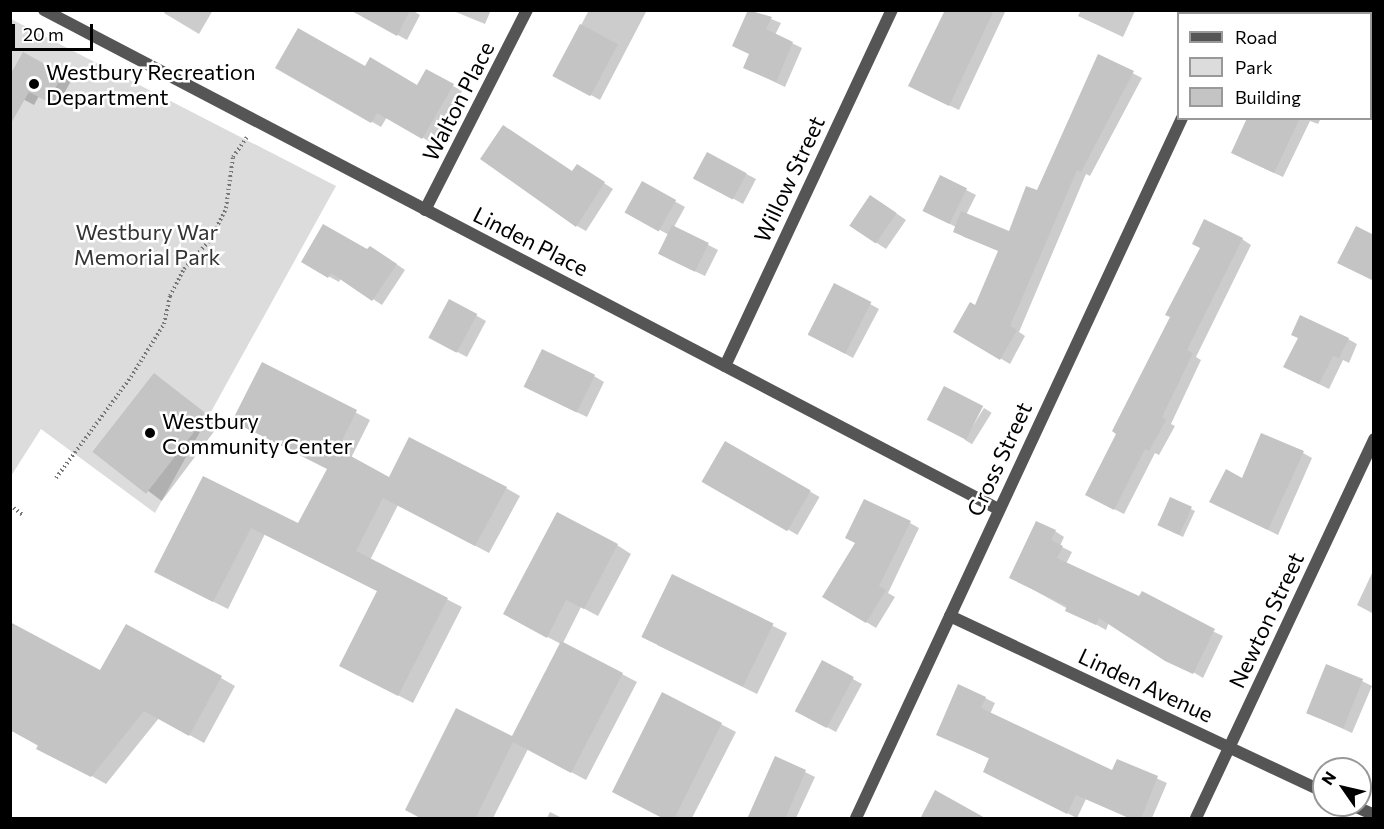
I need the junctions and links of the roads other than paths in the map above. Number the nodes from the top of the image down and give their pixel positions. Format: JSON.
{"nodes":[{"id":1,"x":44,"y":10,"type":"edge"},
{"id":2,"x":527,"y":10,"type":"edge"},
{"id":3,"x":891,"y":10,"type":"edge"},
{"id":4,"x":1181,"y":120,"type":"edge"},
{"id":5,"x":425,"y":210,"type":"junction"},
{"id":6,"x":725,"y":366,"type":"junction"},
{"id":7,"x":1374,"y":439,"type":"edge"},
{"id":8,"x":998,"y":509,"type":"junction"},
{"id":9,"x":950,"y":616,"type":"junction"},
{"id":10,"x":1229,"y":748,"type":"junction"},
{"id":11,"x":1312,"y":786,"type":"edge"},
{"id":12,"x":856,"y":819,"type":"edge"},
{"id":13,"x":1196,"y":819,"type":"edge"}],
"edges":[{"from":1,"to":5,"type":"street","name":"Linden Place"},
{"from":2,"to":5,"type":"street","name":"Walton Place"},
{"from":3,"to":6,"type":"street","name":"Willow Street"},
{"from":4,"to":8,"type":"street","name":"Cross Street"},
{"from":5,"to":6,"type":"street","name":"Linden Place"},
{"from":6,"to":8,"type":"street","name":"Linden Place"},
{"from":7,"to":10,"type":"street","name":"Newton Street"},
{"from":8,"to":9,"type":"street","name":"Cross Street"},
{"from":9,"to":10,"type":"street","name":"Linden Avenue"},
{"from":9,"to":12,"type":"street","name":"Cross Street"},
{"from":10,"to":11,"type":"street","name":"Linden Avenue"},
{"from":10,"to":13,"type":"street","name":"Newton Street"}]}
